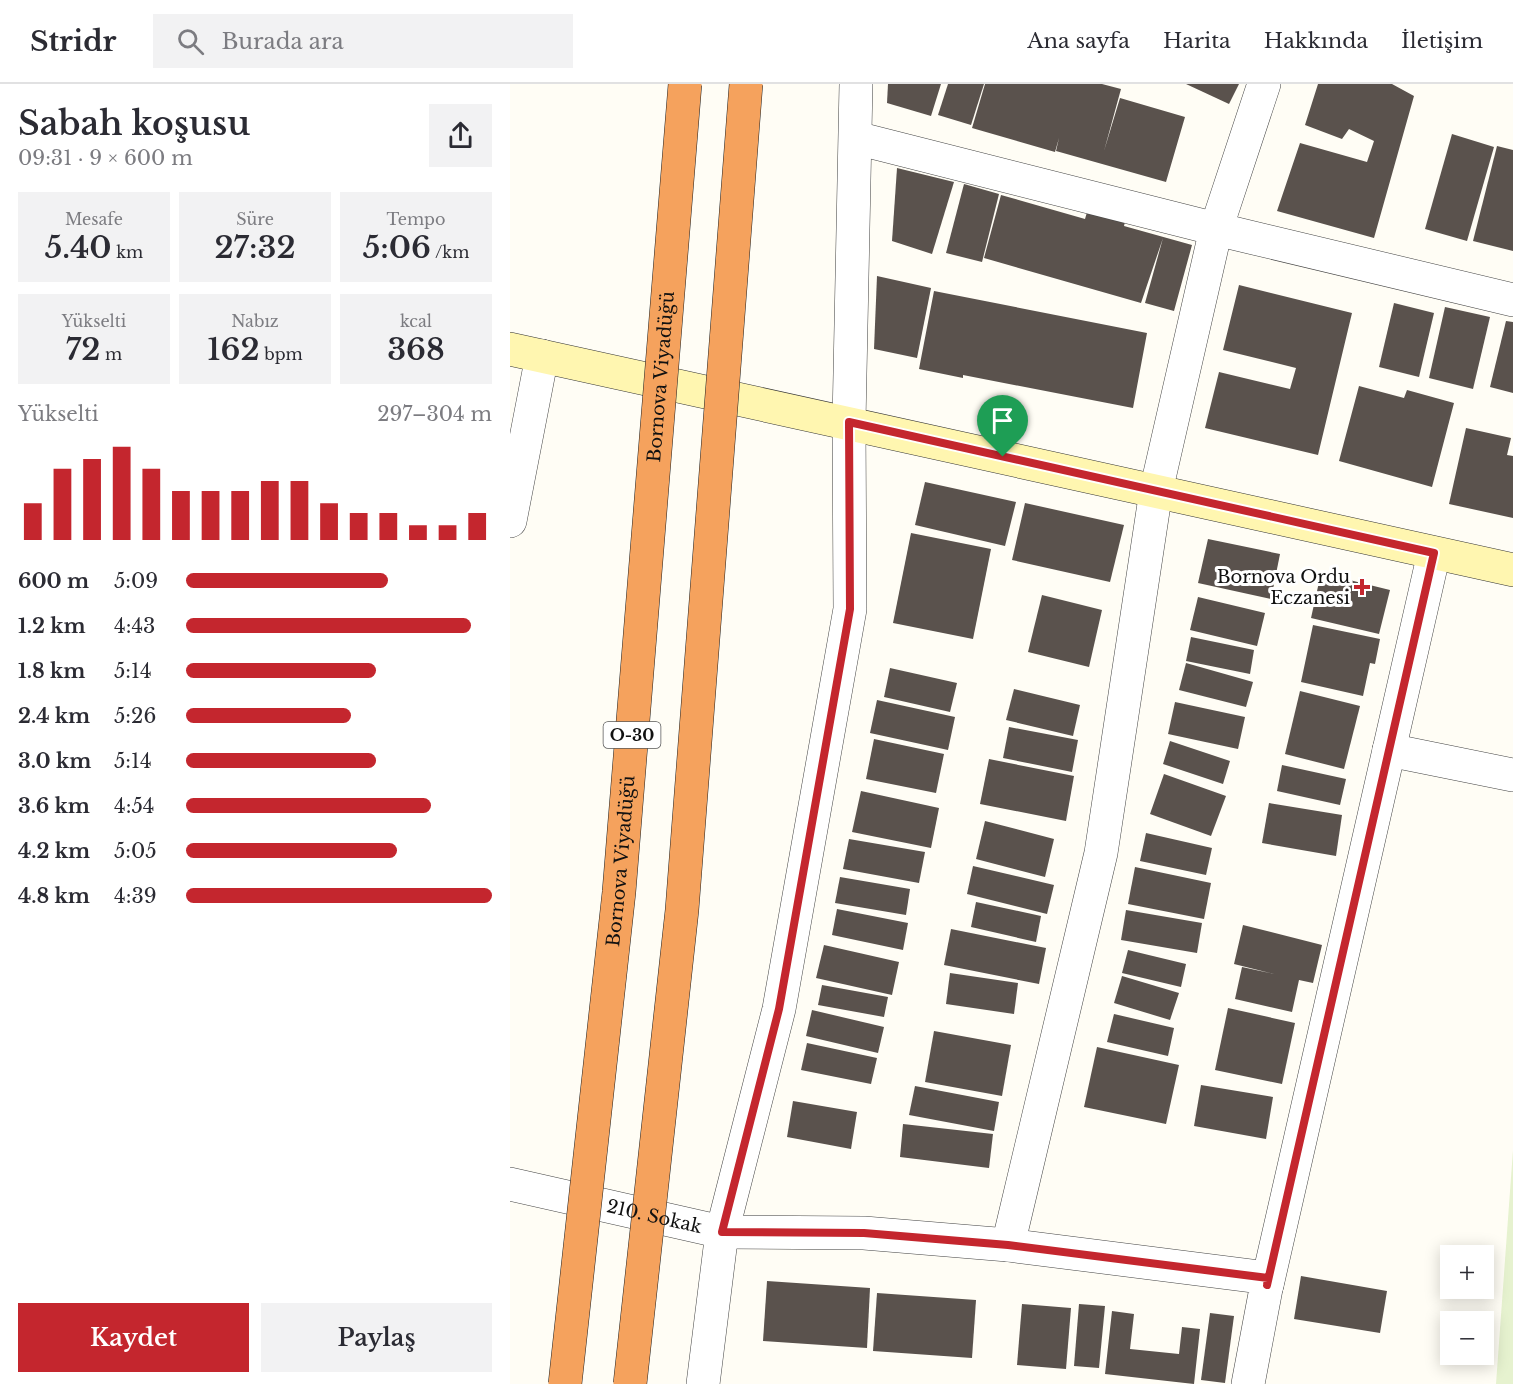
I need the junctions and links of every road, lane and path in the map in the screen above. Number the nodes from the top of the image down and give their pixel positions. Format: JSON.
{"nodes":[{"id":1,"x":685,"y":84,"type":"edge"},
{"id":2,"x":746,"y":84,"type":"edge"},
{"id":3,"x":856,"y":84,"type":"edge"},
{"id":4,"x":1264,"y":84,"type":"edge"},
{"id":5,"x":856,"y":138,"type":"junction"},
{"id":6,"x":1216,"y":229,"type":"junction"},
{"id":7,"x":1513,"y":300,"type":"edge"},
{"id":8,"x":510,"y":349,"type":"edge"},
{"id":9,"x":542,"y":356,"type":"junction"},
{"id":10,"x":849,"y":422,"type":"junction"},
{"id":11,"x":1156,"y":491,"type":"junction"},
{"id":12,"x":510,"y":521,"type":"edge"},
{"id":13,"x":1434,"y":553,"type":"junction"},
{"id":14,"x":1513,"y":570,"type":"edge"},
{"id":15,"x":1389,"y":750,"type":"junction"},
{"id":16,"x":1513,"y":775,"type":"edge"},
{"id":17,"x":510,"y":1184,"type":"edge"},
{"id":18,"x":722,"y":1232,"type":"junction"},
{"id":19,"x":1008,"y":1245,"type":"junction"},
{"id":20,"x":1267,"y":1285,"type":"junction"},
{"id":21,"x":565,"y":1384,"type":"edge"},
{"id":22,"x":630,"y":1384,"type":"edge"},
{"id":23,"x":703,"y":1384,"type":"edge"},
{"id":24,"x":1248,"y":1384,"type":"edge"}],
"edges":[{"from":1,"to":21,"type":"highway","name":"Bornova Viyadüğü","number":"O-30","bridge":true},
{"from":2,"to":22,"type":"highway","bridge":true},
{"from":3,"to":5,"type":"street"},
{"from":4,"to":6,"type":"street"},
{"from":5,"to":6,"type":"street"},
{"from":5,"to":10,"type":"street"},
{"from":6,"to":7,"type":"street"},
{"from":6,"to":11,"type":"street"},
{"from":8,"to":9,"type":"main road"},
{"from":9,"to":10,"type":"main road"},
{"from":9,"to":12,"type":"street"},
{"from":10,"to":11,"type":"main road"},
{"from":10,"to":18,"type":"street"},
{"from":11,"to":13,"type":"main road"},
{"from":11,"to":19,"type":"street"},
{"from":13,"to":14,"type":"main road"},
{"from":13,"to":15,"type":"street"},
{"from":15,"to":16,"type":"street"},
{"from":15,"to":20,"type":"street"},
{"from":17,"to":18,"type":"street","name":"210. Sokak"},
{"from":18,"to":19,"type":"street","name":"210. Sokak"},
{"from":18,"to":23,"type":"street"},
{"from":19,"to":20,"type":"street","name":"210. Sokak"},
{"from":20,"to":24,"type":"street"}]}
